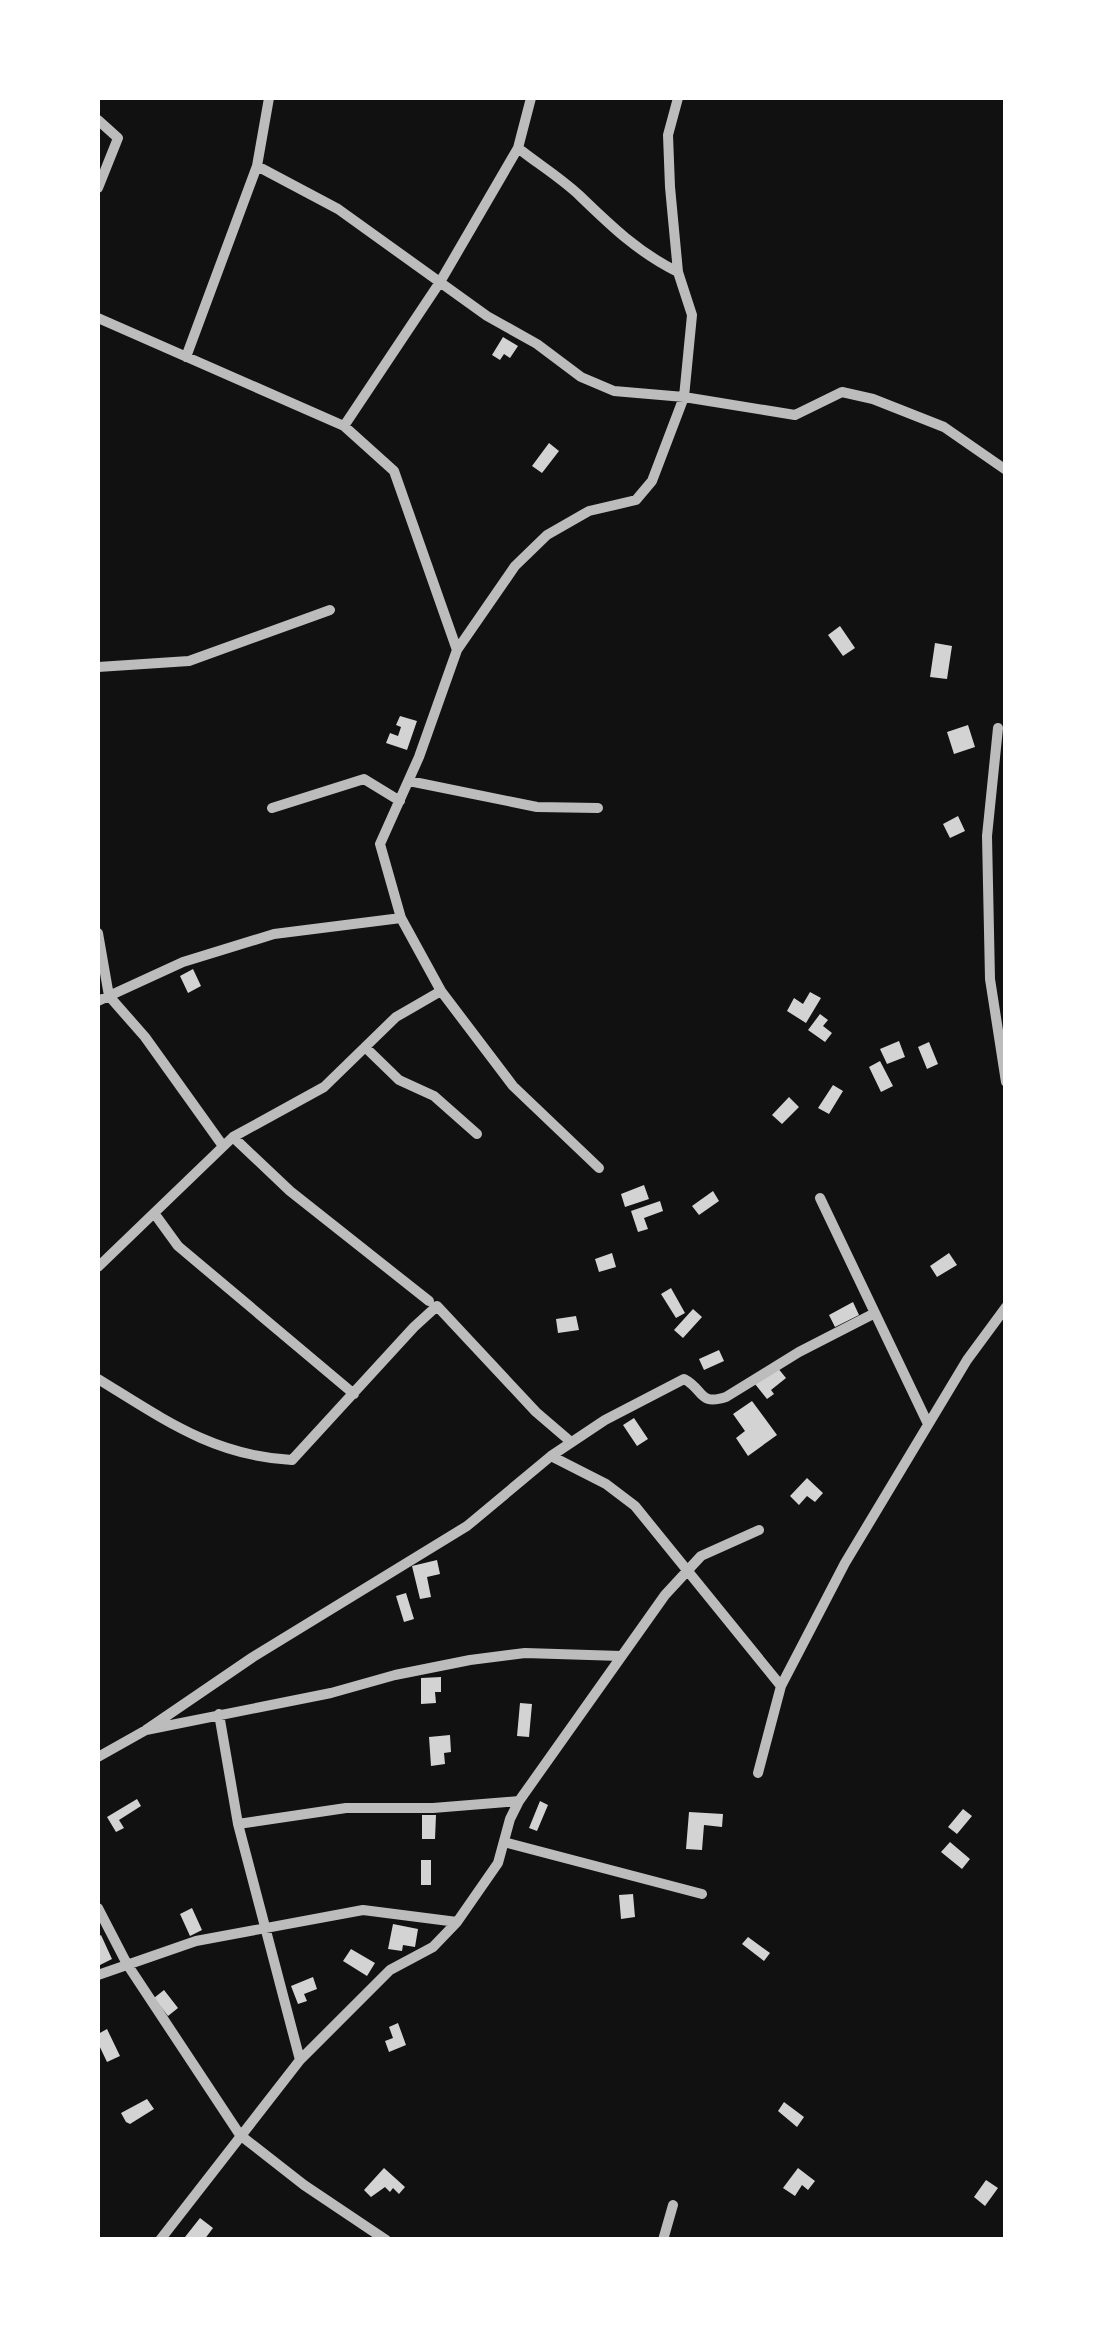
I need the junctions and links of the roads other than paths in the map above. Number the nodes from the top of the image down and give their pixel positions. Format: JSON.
{"nodes":[{"id":1,"x":268,"y":98,"type":"edge"},
{"id":2,"x":531,"y":98,"type":"edge"},
{"id":3,"x":678,"y":98,"type":"edge"},
{"id":4,"x":98,"y":120,"type":"edge"},
{"id":5,"x":518,"y":148,"type":"junction"},
{"id":6,"x":258,"y":166,"type":"junction"},
{"id":7,"x":98,"y":188,"type":"edge"},
{"id":8,"x":678,"y":272,"type":"junction"},
{"id":9,"x":440,"y":282,"type":"junction"},
{"id":10,"x":98,"y":318,"type":"edge"},
{"id":11,"x":186,"y":356,"type":"junction"},
{"id":12,"x":684,"y":397,"type":"junction"},
{"id":13,"x":344,"y":426,"type":"junction"},
{"id":14,"x":1006,"y":470,"type":"edge"},
{"id":15,"x":330,"y":610,"type":"dead end"},
{"id":16,"x":457,"y":650,"type":"junction"},
{"id":17,"x":98,"y":667,"type":"edge"},
{"id":18,"x":998,"y":728,"type":"dead end"},
{"id":19,"x":408,"y":780,"type":"junction"},
{"id":20,"x":400,"y":801,"type":"junction"},
{"id":21,"x":272,"y":808,"type":"dead end"},
{"id":22,"x":598,"y":808,"type":"dead end"},
{"id":23,"x":401,"y":918,"type":"junction"},
{"id":24,"x":98,"y":934,"type":"edge"},
{"id":25,"x":440,"y":991,"type":"junction"},
{"id":26,"x":109,"y":996,"type":"junction"},
{"id":27,"x":98,"y":1001,"type":"edge"},
{"id":28,"x":366,"y":1047,"type":"junction"},
{"id":29,"x":1006,"y":1082,"type":"edge"},
{"id":30,"x":477,"y":1134,"type":"dead end"},
{"id":31,"x":233,"y":1136,"type":"junction"},
{"id":32,"x":223,"y":1146,"type":"junction"},
{"id":33,"x":600,"y":1168,"type":"dead end"},
{"id":34,"x":820,"y":1198,"type":"dead end"},
{"id":35,"x":154,"y":1212,"type":"junction"},
{"id":36,"x":98,"y":1266,"type":"edge"},
{"id":37,"x":429,"y":1301,"type":"dead end"},
{"id":38,"x":1006,"y":1307,"type":"edge"},
{"id":39,"x":875,"y":1313,"type":"junction"},
{"id":40,"x":98,"y":1379,"type":"edge"},
{"id":41,"x":354,"y":1394,"type":"junction"},
{"id":42,"x":928,"y":1424,"type":"junction"},
{"id":43,"x":571,"y":1442,"type":"junction"},
{"id":44,"x":550,"y":1456,"type":"junction"},
{"id":45,"x":759,"y":1530,"type":"dead end"},
{"id":46,"x":688,"y":1571,"type":"junction"},
{"id":47,"x":621,"y":1656,"type":"junction"},
{"id":48,"x":781,"y":1686,"type":"junction"},
{"id":49,"x":219,"y":1714,"type":"junction"},
{"id":50,"x":146,"y":1730,"type":"junction"},
{"id":51,"x":98,"y":1758,"type":"edge"},
{"id":52,"x":758,"y":1773,"type":"dead end"},
{"id":53,"x":520,"y":1801,"type":"junction"},
{"id":54,"x":238,"y":1824,"type":"junction"},
{"id":55,"x":504,"y":1842,"type":"junction"},
{"id":56,"x":702,"y":1894,"type":"dead end"},
{"id":57,"x":98,"y":1908,"type":"edge"},
{"id":58,"x":458,"y":1922,"type":"junction"},
{"id":59,"x":264,"y":1928,"type":"junction"},
{"id":60,"x":127,"y":1964,"type":"junction"},
{"id":61,"x":98,"y":1974,"type":"edge"},
{"id":62,"x":300,"y":2060,"type":"junction"},
{"id":63,"x":240,"y":2135,"type":"junction"},
{"id":64,"x":674,"y":2205,"type":"dead end"},
{"id":65,"x":160,"y":2240,"type":"edge"},
{"id":66,"x":386,"y":2240,"type":"edge"},
{"id":67,"x":663,"y":2240,"type":"edge"}],
"edges":[{"from":1,"to":6,"type":"street"},
{"from":2,"to":5,"type":"street"},
{"from":3,"to":8,"type":"street"},
{"from":4,"to":7,"type":"street"},
{"from":5,"to":8,"type":"street"},
{"from":5,"to":9,"type":"street"},
{"from":6,"to":9,"type":"street"},
{"from":6,"to":11,"type":"street"},
{"from":8,"to":12,"type":"street"},
{"from":9,"to":12,"type":"street"},
{"from":9,"to":13,"type":"street"},
{"from":10,"to":11,"type":"street"},
{"from":11,"to":13,"type":"street"},
{"from":12,"to":14,"type":"street"},
{"from":12,"to":16,"type":"street"},
{"from":13,"to":16,"type":"street"},
{"from":15,"to":17,"type":"street"},
{"from":16,"to":19,"type":"street"},
{"from":18,"to":29,"type":"street"},
{"from":19,"to":20,"type":"street"},
{"from":19,"to":22,"type":"street"},
{"from":20,"to":21,"type":"street"},
{"from":20,"to":23,"type":"street"},
{"from":23,"to":25,"type":"street"},
{"from":23,"to":26,"type":"street"},
{"from":24,"to":26,"type":"street"},
{"from":25,"to":28,"type":"street"},
{"from":25,"to":33,"type":"street"},
{"from":26,"to":27,"type":"street"},
{"from":26,"to":32,"type":"street"},
{"from":28,"to":30,"type":"street"},
{"from":28,"to":31,"type":"street"},
{"from":31,"to":32,"type":"street"},
{"from":31,"to":37,"type":"street"},
{"from":32,"to":35,"type":"street"},
{"from":34,"to":39,"type":"street"},
{"from":35,"to":36,"type":"street"},
{"from":35,"to":41,"type":"street"},
{"from":38,"to":42,"type":"street"},
{"from":39,"to":42,"type":"street"},
{"from":39,"to":43,"type":"street"},
{"from":40,"to":41,"type":"street"},
{"from":41,"to":43,"type":"street"},
{"from":42,"to":48,"type":"street"},
{"from":43,"to":44,"type":"street"},
{"from":44,"to":46,"type":"street"},
{"from":44,"to":50,"type":"street"},
{"from":45,"to":46,"type":"street"},
{"from":46,"to":47,"type":"street"},
{"from":46,"to":48,"type":"street"},
{"from":47,"to":49,"type":"street"},
{"from":47,"to":53,"type":"street"},
{"from":48,"to":52,"type":"street"},
{"from":49,"to":50,"type":"street"},
{"from":49,"to":54,"type":"street"},
{"from":50,"to":51,"type":"street"},
{"from":53,"to":54,"type":"street"},
{"from":53,"to":55,"type":"street"},
{"from":54,"to":59,"type":"street"},
{"from":55,"to":56,"type":"street"},
{"from":55,"to":58,"type":"street"},
{"from":57,"to":60,"type":"street"},
{"from":58,"to":59,"type":"street"},
{"from":58,"to":62,"type":"street"},
{"from":59,"to":60,"type":"street"},
{"from":59,"to":62,"type":"street"},
{"from":60,"to":61,"type":"street"},
{"from":60,"to":63,"type":"street"},
{"from":62,"to":63,"type":"street"},
{"from":63,"to":65,"type":"street"},
{"from":63,"to":66,"type":"street"},
{"from":64,"to":67,"type":"street"}]}
